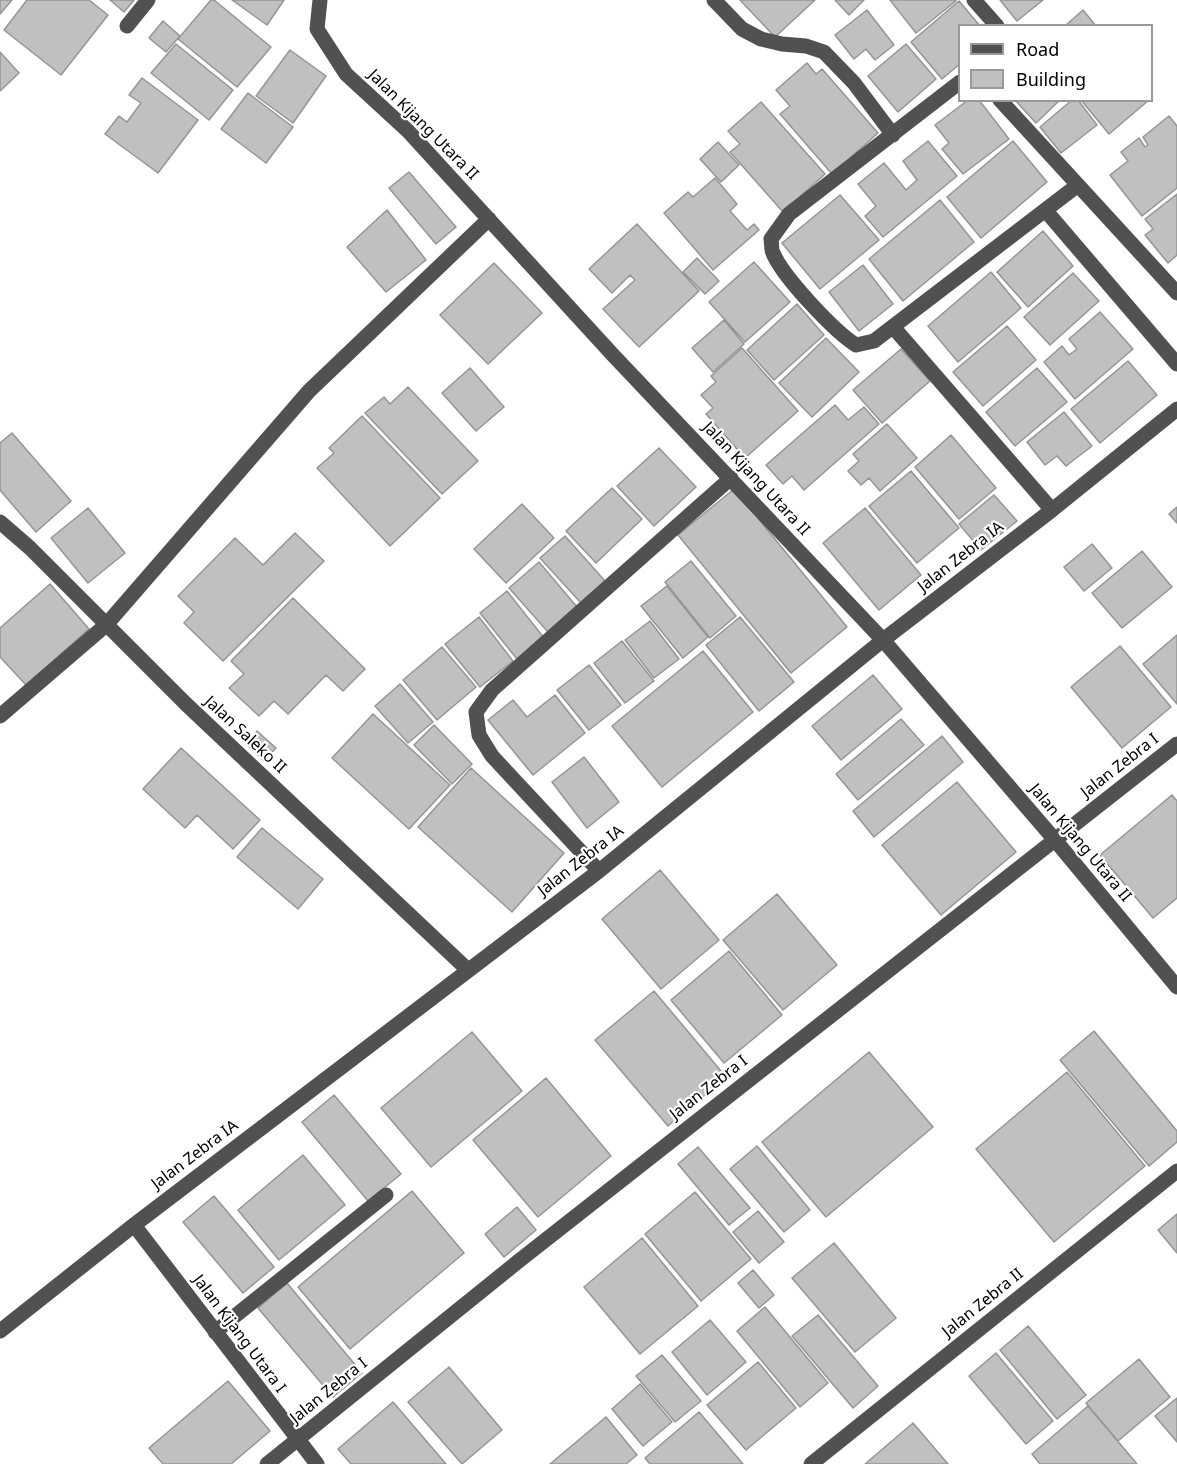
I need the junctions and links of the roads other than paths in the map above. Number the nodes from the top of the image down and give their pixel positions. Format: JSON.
{"nodes":[{"id":1,"x":148,"y":0,"type":"edge"},
{"id":2,"x":320,"y":0,"type":"edge"},
{"id":3,"x":714,"y":0,"type":"edge"},
{"id":4,"x":974,"y":0,"type":"edge"},
{"id":5,"x":995,"y":24,"type":"edge"},
{"id":6,"x":127,"y":26,"type":"dead end"},
{"id":7,"x":958,"y":84,"type":"edge"},
{"id":8,"x":1002,"y":102,"type":"edge"},
{"id":9,"x":893,"y":135,"type":"junction"},
{"id":10,"x":1078,"y":184,"type":"junction"},
{"id":11,"x":1046,"y":211,"type":"junction"},
{"id":12,"x":489,"y":219,"type":"junction"},
{"id":13,"x":1177,"y":293,"type":"edge"},
{"id":14,"x":894,"y":328,"type":"junction"},
{"id":15,"x":1177,"y":363,"type":"edge"},
{"id":16,"x":1177,"y":409,"type":"edge"},
{"id":17,"x":731,"y":478,"type":"junction"},
{"id":18,"x":1052,"y":510,"type":"junction"},
{"id":19,"x":0,"y":522,"type":"edge"},
{"id":20,"x":106,"y":625,"type":"junction"},
{"id":21,"x":883,"y":640,"type":"junction"},
{"id":22,"x":0,"y":716,"type":"edge"},
{"id":23,"x":1177,"y":744,"type":"edge"},
{"id":24,"x":1055,"y":840,"type":"junction"},
{"id":25,"x":599,"y":871,"type":"junction"},
{"id":26,"x":468,"y":970,"type":"junction"},
{"id":27,"x":1177,"y":987,"type":"edge"},
{"id":28,"x":1177,"y":1171,"type":"edge"},
{"id":29,"x":386,"y":1195,"type":"dead end"},
{"id":30,"x":134,"y":1225,"type":"junction"},
{"id":31,"x":0,"y":1331,"type":"edge"},
{"id":32,"x":215,"y":1332,"type":"junction"},
{"id":33,"x":298,"y":1440,"type":"junction"},
{"id":34,"x":267,"y":1464,"type":"edge"},
{"id":35,"x":318,"y":1464,"type":"edge"},
{"id":36,"x":811,"y":1464,"type":"edge"}],
"edges":[{"from":1,"to":6,"type":"street"},
{"from":2,"to":12,"type":"street","name":"Jalan Kijang Utara II"},
{"from":3,"to":9,"type":"street"},
{"from":4,"to":5,"type":"street"},
{"from":7,"to":9,"type":"street"},
{"from":8,"to":10,"type":"street"},
{"from":9,"to":14,"type":"street"},
{"from":10,"to":11,"type":"street"},
{"from":10,"to":13,"type":"street"},
{"from":11,"to":14,"type":"street"},
{"from":11,"to":15,"type":"street"},
{"from":12,"to":17,"type":"street","name":"Jalan Kijang Utara II"},
{"from":12,"to":20,"type":"street"},
{"from":14,"to":18,"type":"street"},
{"from":16,"to":18,"type":"street","name":"Jalan Zebra IA"},
{"from":17,"to":21,"type":"street","name":"Jalan Kijang Utara II"},
{"from":17,"to":25,"type":"street"},
{"from":18,"to":21,"type":"street","name":"Jalan Zebra IA"},
{"from":19,"to":20,"type":"street","name":"Jalan Saleko II"},
{"from":20,"to":22,"type":"street"},
{"from":20,"to":26,"type":"street","name":"Jalan Saleko II"},
{"from":21,"to":24,"type":"street","name":"Jalan Kijang Utara II"},
{"from":21,"to":25,"type":"street","name":"Jalan Zebra IA"},
{"from":23,"to":24,"type":"street","name":"Jalan Zebra I"},
{"from":24,"to":27,"type":"street","name":"Jalan Kijang Utara II"},
{"from":24,"to":33,"type":"street","name":"Jalan Zebra I"},
{"from":25,"to":26,"type":"street","name":"Jalan Zebra IA"},
{"from":26,"to":30,"type":"street","name":"Jalan Zebra IA"},
{"from":28,"to":36,"type":"street","name":"Jalan Zebra II"},
{"from":29,"to":32,"type":"street"},
{"from":30,"to":31,"type":"street","name":"Jalan Zebra IA"},
{"from":30,"to":32,"type":"street","name":"Jalan Kijang Utara I"},
{"from":32,"to":33,"type":"street","name":"Jalan Kijang Utara I"},
{"from":33,"to":34,"type":"street","name":"Jalan Zebra I"},
{"from":33,"to":35,"type":"street","name":"Jalan Kijang Utara I"}]}
